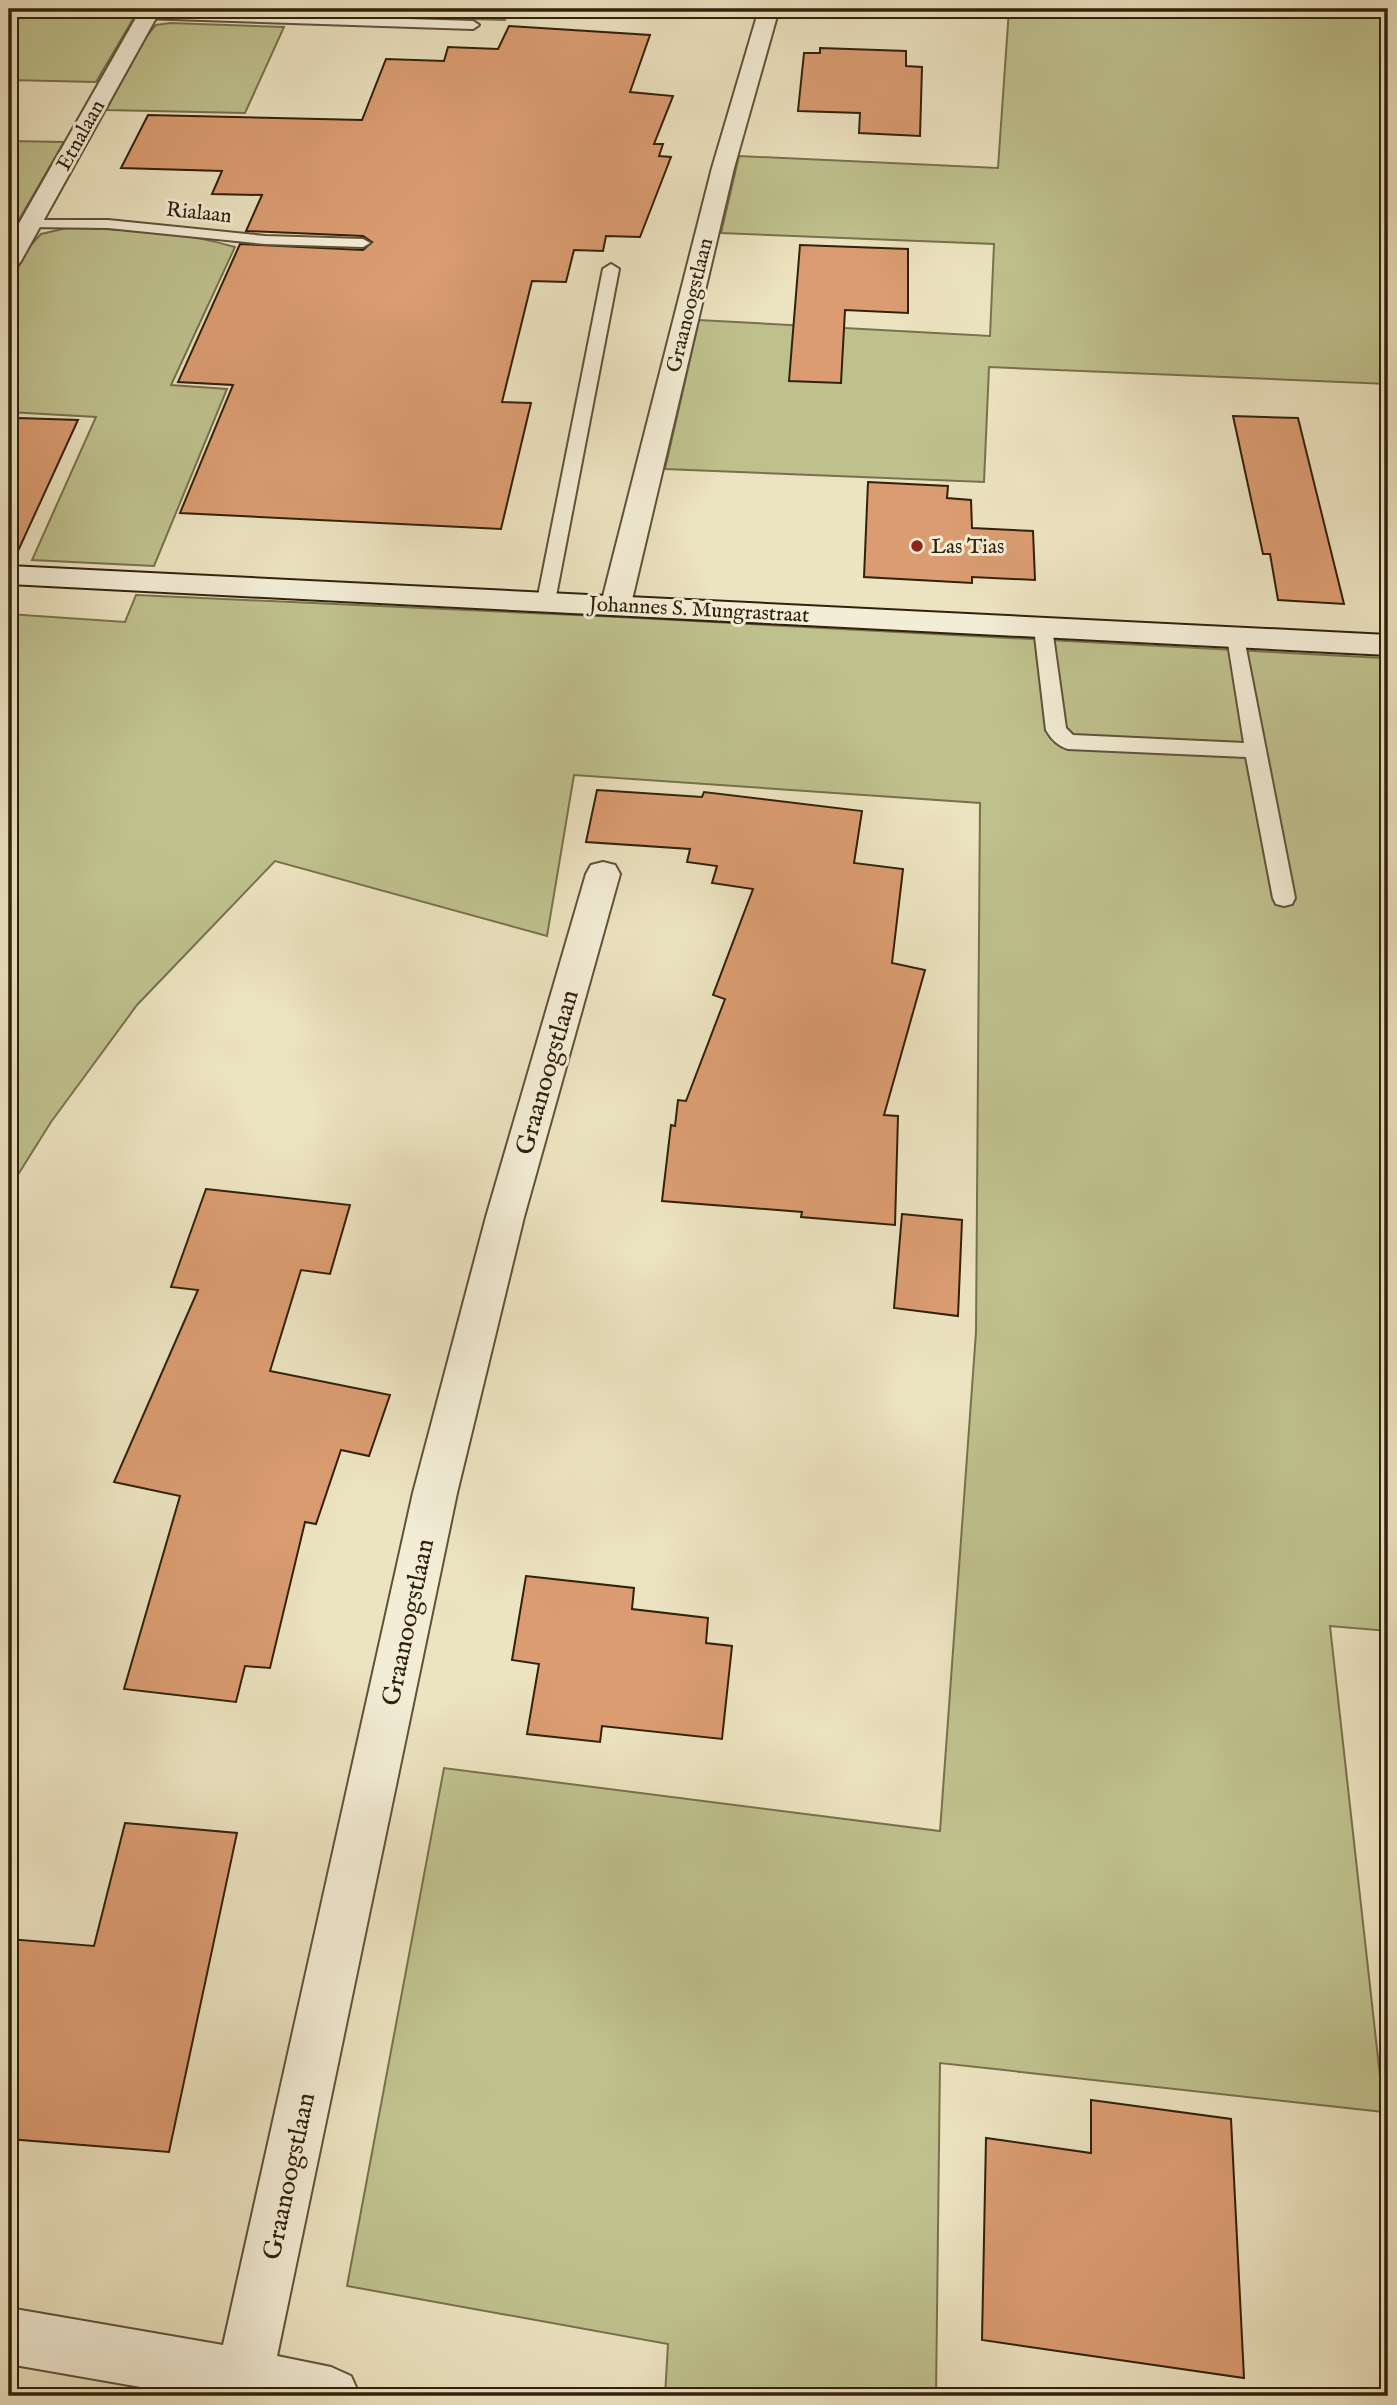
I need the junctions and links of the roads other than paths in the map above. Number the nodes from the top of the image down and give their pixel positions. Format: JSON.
{"nodes":[{"id":1,"x":769,"y":9,"type":"edge"},
{"id":2,"x":149,"y":12,"type":"edge"},
{"id":3,"x":473,"y":25,"type":"dead end"},
{"id":4,"x":30,"y":224,"type":"junction"},
{"id":5,"x":363,"y":243,"type":"dead end"},
{"id":6,"x":9,"y":261,"type":"edge"},
{"id":7,"x":611,"y":269,"type":"dead end"},
{"id":8,"x":9,"y":575,"type":"edge"},
{"id":9,"x":546,"y":601,"type":"junction"},
{"id":10,"x":616,"y":604,"type":"junction"},
{"id":11,"x":1043,"y":628,"type":"junction"},
{"id":12,"x":1236,"y":637,"type":"junction"},
{"id":13,"x":1388,"y":645,"type":"edge"},
{"id":14,"x":1255,"y":750,"type":"junction"},
{"id":15,"x":603,"y":874,"type":"dead end"},
{"id":16,"x":1284,"y":898,"type":"dead end"},
{"id":17,"x":9,"y":2336,"type":"edge"},
{"id":18,"x":242,"y":2387,"type":"edge"},
{"id":19,"x":331,"y":2396,"type":"edge"}],
"edges":[{"from":1,"to":10,"type":"street","name":"Graanoogstlaan"},
{"from":2,"to":3,"type":"lane"},
{"from":2,"to":4,"type":"street","name":"Etnalaan"},
{"from":4,"to":5,"type":"lane","name":"Rialaan"},
{"from":4,"to":6,"type":"street","name":"Etnalaan"},
{"from":7,"to":9,"type":"lane"},
{"from":8,"to":9,"type":"street","name":"Johannes S. Mungrastraat"},
{"from":9,"to":10,"type":"street","name":"Johannes S. Mungrastraat"},
{"from":10,"to":11,"type":"street","name":"Johannes S. Mungrastraat"},
{"from":11,"to":12,"type":"street","name":"Johannes S. Mungrastraat"},
{"from":11,"to":14,"type":"lane"},
{"from":12,"to":13,"type":"street","name":"Johannes S. Mungrastraat"},
{"from":12,"to":14,"type":"lane"},
{"from":14,"to":16,"type":"lane"},
{"from":15,"to":18,"type":"street","name":"Graanoogstlaan"},
{"from":17,"to":18,"type":"street"},
{"from":18,"to":19,"type":"street"}]}
